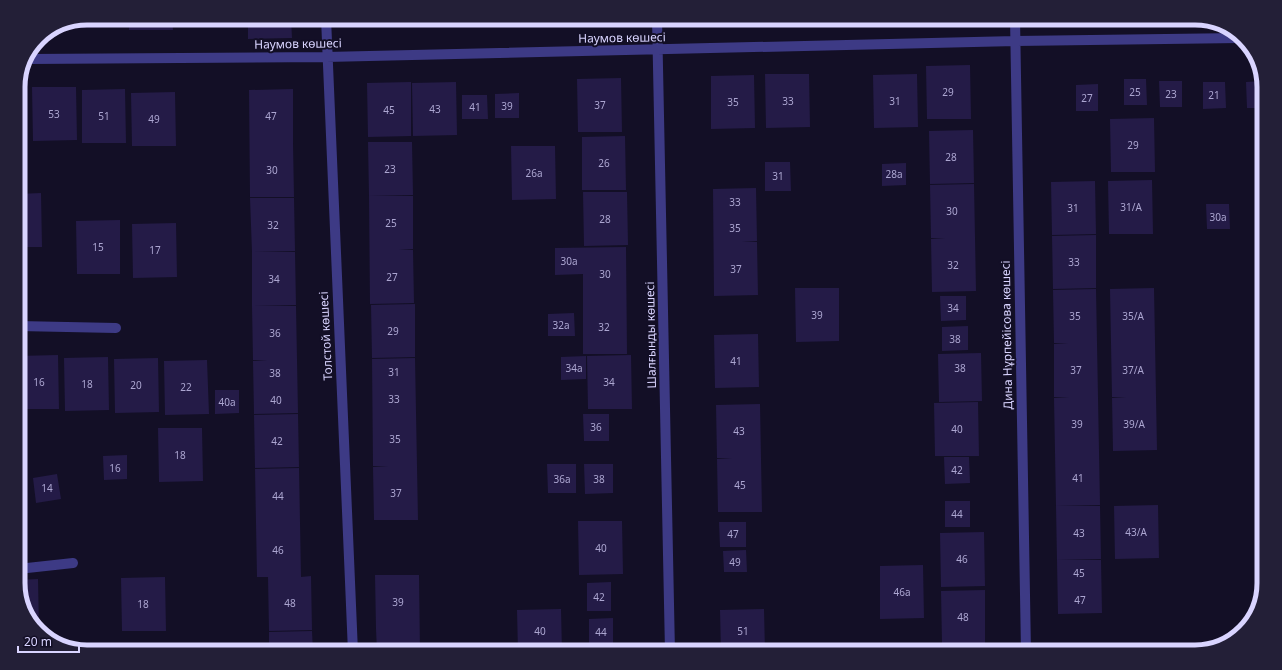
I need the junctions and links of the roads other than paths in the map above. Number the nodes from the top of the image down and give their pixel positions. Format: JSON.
{"nodes":[{"id":1,"x":326,"y":25,"type":"edge"},
{"id":2,"x":657,"y":25,"type":"edge"},
{"id":3,"x":1016,"y":25,"type":"edge"},
{"id":4,"x":1233,"y":38,"type":"edge"},
{"id":5,"x":1016,"y":41,"type":"junction"},
{"id":6,"x":658,"y":50,"type":"junction"},
{"id":7,"x":326,"y":57,"type":"junction"},
{"id":8,"x":32,"y":59,"type":"edge"},
{"id":9,"x":25,"y":326,"type":"edge"},
{"id":10,"x":116,"y":328,"type":"dead end"},
{"id":11,"x":73,"y":563,"type":"dead end"},
{"id":12,"x":25,"y":568,"type":"edge"},
{"id":13,"x":353,"y":645,"type":"edge"},
{"id":14,"x":670,"y":645,"type":"edge"},
{"id":15,"x":1026,"y":645,"type":"edge"}],
"edges":[{"from":1,"to":7,"type":"street","name":"Толстой көшесі"},
{"from":2,"to":6,"type":"street","name":"Шалғынды көшесі"},
{"from":3,"to":5,"type":"street","name":"Дина Нұрпейісова көшесі"},
{"from":4,"to":5,"type":"street","name":"Наумов көшесі"},
{"from":5,"to":6,"type":"street","name":"Наумов көшесі"},
{"from":5,"to":15,"type":"street","name":"Дина Нұрпейісова көшесі"},
{"from":6,"to":7,"type":"street","name":"Наумов көшесі"},
{"from":6,"to":14,"type":"street","name":"Шалғынды көшесі"},
{"from":7,"to":8,"type":"street","name":"Наумов көшесі"},
{"from":7,"to":13,"type":"street","name":"Толстой көшесі"},
{"from":9,"to":10,"type":"street"},
{"from":11,"to":12,"type":"street"}]}
